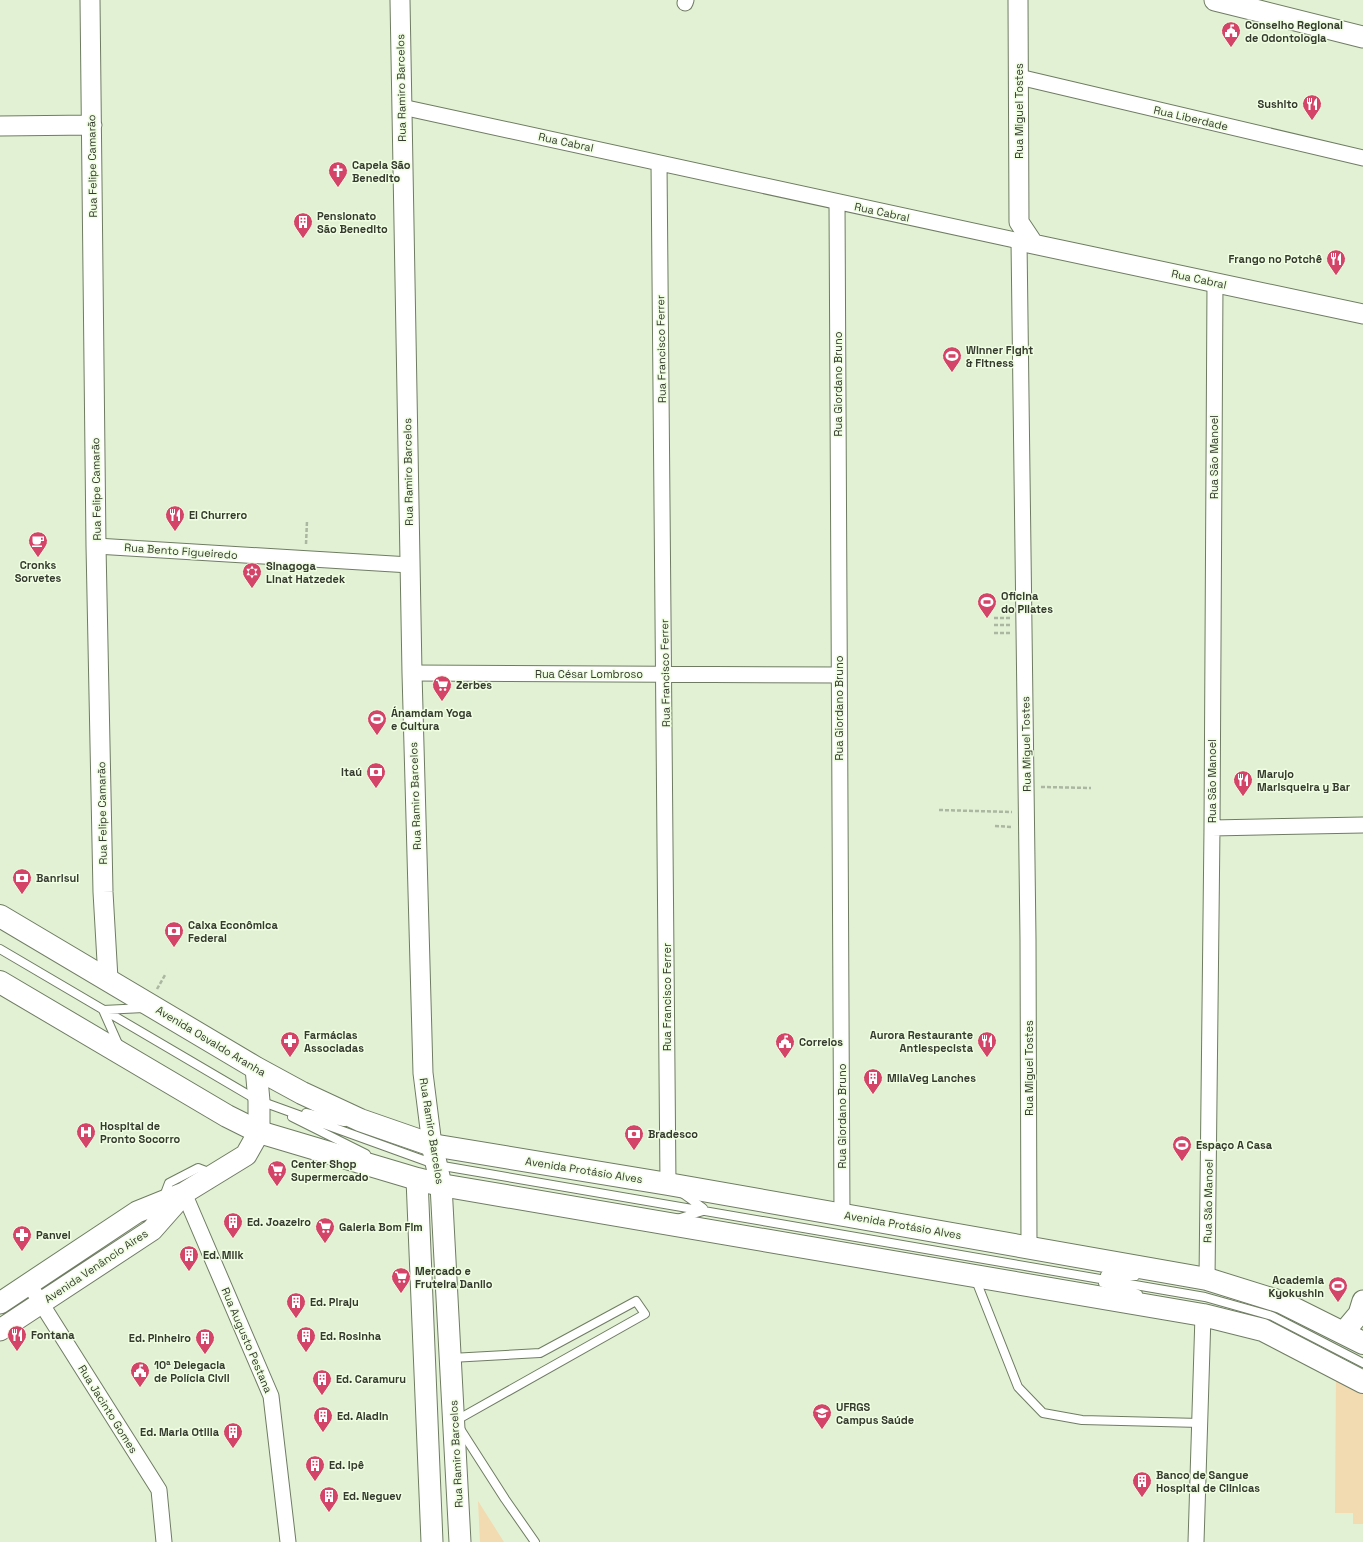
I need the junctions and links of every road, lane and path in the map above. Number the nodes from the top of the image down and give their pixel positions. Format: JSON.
{"nodes":[{"id":1,"x":90,"y":0,"type":"edge"},
{"id":2,"x":400,"y":0,"type":"edge"},
{"id":3,"x":1018,"y":0,"type":"edge"},
{"id":4,"x":1215,"y":0,"type":"edge"},
{"id":5,"x":1363,"y":37,"type":"edge"},
{"id":6,"x":1019,"y":77,"type":"junction"},
{"id":7,"x":402,"y":107,"type":"junction"},
{"id":8,"x":0,"y":126,"type":"edge"},
{"id":9,"x":92,"y":126,"type":"junction"},
{"id":10,"x":1363,"y":158,"type":"edge"},
{"id":11,"x":659,"y":163,"type":"junction"},
{"id":12,"x":837,"y":202,"type":"junction"},
{"id":13,"x":1020,"y":236,"type":"junction"},
{"id":14,"x":1215,"y":283,"type":"junction"},
{"id":15,"x":1363,"y":314,"type":"edge"},
{"id":16,"x":307,"y":522,"type":"dead end"},
{"id":17,"x":96,"y":546,"type":"junction"},
{"id":18,"x":305,"y":559,"type":"junction"},
{"id":19,"x":410,"y":565,"type":"junction"},
{"id":20,"x":412,"y":673,"type":"junction"},
{"id":21,"x":665,"y":674,"type":"junction"},
{"id":22,"x":839,"y":675,"type":"junction"},
{"id":23,"x":1026,"y":787,"type":"junction"},
{"id":24,"x":1091,"y":788,"type":"dead end"},
{"id":25,"x":939,"y":810,"type":"dead end"},
{"id":26,"x":1026,"y":813,"type":"junction"},
{"id":27,"x":1363,"y":825,"type":"edge"},
{"id":28,"x":1212,"y":828,"type":"junction"},
{"id":29,"x":0,"y":916,"type":"edge"},
{"id":30,"x":0,"y":949,"type":"edge"},
{"id":31,"x":108,"y":979,"type":"junction"},
{"id":32,"x":3,"y":988,"type":"edge"},
{"id":33,"x":155,"y":1007,"type":"junction"},
{"id":34,"x":103,"y":1010,"type":"junction"},
{"id":35,"x":123,"y":1054,"type":"junction"},
{"id":36,"x":256,"y":1068,"type":"junction"},
{"id":37,"x":259,"y":1101,"type":"junction"},
{"id":38,"x":259,"y":1132,"type":"junction"},
{"id":39,"x":437,"y":1165,"type":"junction"},
{"id":40,"x":214,"y":1175,"type":"junction"},
{"id":41,"x":417,"y":1179,"type":"junction"},
{"id":42,"x":668,"y":1184,"type":"junction"},
{"id":43,"x":184,"y":1193,"type":"junction"},
{"id":44,"x":162,"y":1202,"type":"junction"},
{"id":45,"x":705,"y":1210,"type":"junction"},
{"id":46,"x":842,"y":1215,"type":"junction"},
{"id":47,"x":665,"y":1222,"type":"junction"},
{"id":48,"x":1029,"y":1247,"type":"junction"},
{"id":49,"x":1072,"y":1273,"type":"junction"},
{"id":50,"x":974,"y":1275,"type":"junction"},
{"id":51,"x":1207,"y":1279,"type":"junction"},
{"id":52,"x":29,"y":1284,"type":"junction"},
{"id":53,"x":1363,"y":1301,"type":"edge"},
{"id":54,"x":0,"y":1303,"type":"edge"},
{"id":55,"x":41,"y":1303,"type":"junction"},
{"id":56,"x":1203,"y":1314,"type":"junction"},
{"id":57,"x":0,"y":1330,"type":"edge"},
{"id":58,"x":1343,"y":1333,"type":"junction"},
{"id":59,"x":1363,"y":1343,"type":"edge"},
{"id":60,"x":451,"y":1358,"type":"junction"},
{"id":61,"x":1362,"y":1379,"type":"edge"},
{"id":62,"x":455,"y":1421,"type":"junction"},
{"id":63,"x":1200,"y":1423,"type":"junction"},
{"id":64,"x":164,"y":1542,"type":"edge"},
{"id":65,"x":288,"y":1542,"type":"edge"},
{"id":66,"x":432,"y":1542,"type":"edge"},
{"id":67,"x":460,"y":1542,"type":"edge"},
{"id":68,"x":536,"y":1542,"type":"edge"},
{"id":69,"x":1196,"y":1542,"type":"edge"}],
"edges":[{"from":1,"to":9,"type":"street","name":"Rua Felipe Camarão"},
{"from":2,"to":7,"type":"street","name":"Rua Ramiro Barcelos"},
{"from":3,"to":6,"type":"street","name":"Rua Miguel Tostes"},
{"from":4,"to":5,"type":"main road"},
{"from":6,"to":10,"type":"street","name":"Rua Liberdade"},
{"from":6,"to":13,"type":"street","name":"Rua Miguel Tostes"},
{"from":7,"to":11,"type":"street","name":"Rua Cabral"},
{"from":7,"to":19,"type":"street","name":"Rua Ramiro Barcelos"},
{"from":8,"to":9,"type":"street"},
{"from":9,"to":17,"type":"street","name":"Rua Felipe Camarão"},
{"from":11,"to":12,"type":"street","name":"Rua Cabral"},
{"from":11,"to":21,"type":"street","name":"Rua Francisco Ferrer"},
{"from":12,"to":13,"type":"street","name":"Rua Cabral"},
{"from":12,"to":22,"type":"street","name":"Rua Giordano Bruno"},
{"from":13,"to":14,"type":"street","name":"Rua Cabral"},
{"from":13,"to":23,"type":"street","name":"Rua Miguel Tostes"},
{"from":14,"to":15,"type":"street","name":"Rua Cabral"},
{"from":14,"to":28,"type":"street","name":"Rua São Manoel"},
{"from":16,"to":18,"type":"path"},
{"from":17,"to":18,"type":"street","name":"Rua Bento Figueiredo"},
{"from":17,"to":31,"type":"street","name":"Rua Felipe Camarão"},
{"from":18,"to":19,"type":"street","name":"Rua Bento Figueiredo"},
{"from":19,"to":20,"type":"street","name":"Rua Ramiro Barcelos"},
{"from":20,"to":21,"type":"street","name":"Rua César Lombroso"},
{"from":20,"to":39,"type":"street","name":"Rua Ramiro Barcelos"},
{"from":21,"to":22,"type":"street","name":"Rua César Lombroso"},
{"from":21,"to":42,"type":"street","name":"Rua Francisco Ferrer"},
{"from":22,"to":46,"type":"street","name":"Rua Giordano Bruno"},
{"from":23,"to":24,"type":"path"},
{"from":23,"to":26,"type":"street","name":"Rua Miguel Tostes"},
{"from":25,"to":26,"type":"path"},
{"from":26,"to":48,"type":"street","name":"Rua Miguel Tostes"},
{"from":27,"to":28,"type":"street"},
{"from":28,"to":51,"type":"street","name":"Rua São Manoel"},
{"from":29,"to":31,"type":"main road","name":"Avenida Osvaldo Aranha"},
{"from":30,"to":34,"type":"lane"},
{"from":31,"to":33,"type":"main road","name":"Avenida Osvaldo Aranha"},
{"from":32,"to":35,"type":"main road"},
{"from":33,"to":34,"type":"lane"},
{"from":33,"to":36,"type":"main road","name":"Avenida Osvaldo Aranha"},
{"from":34,"to":35,"type":"lane"},
{"from":34,"to":37,"type":"lane"},
{"from":35,"to":38,"type":"main road"},
{"from":36,"to":37,"type":"main road","name":"Avenida Venâncio Aires"},
{"from":36,"to":39,"type":"main road","name":"Avenida Osvaldo Aranha"},
{"from":37,"to":38,"type":"main road","name":"Avenida Venâncio Aires"},
{"from":37,"to":39,"type":"lane"},
{"from":37,"to":39,"type":"lane"},
{"from":37,"to":41,"type":"lane"},
{"from":38,"to":40,"type":"main road","name":"Avenida Venâncio Aires"},
{"from":38,"to":41,"type":"main road"},
{"from":39,"to":41,"type":"main road"},
{"from":39,"to":42,"type":"main road","name":"Avenida Protásio Alves"},
{"from":39,"to":45,"type":"lane"},
{"from":39,"to":47,"type":"main road"},
{"from":39,"to":60,"type":"main road","name":"Rua Ramiro Barcelos"},
{"from":40,"to":43,"type":"main road","name":"Avenida Venâncio Aires"},
{"from":40,"to":44,"type":"lane"},
{"from":41,"to":66,"type":"main road","name":"Rua Ramiro Barcelos"},
{"from":42,"to":45,"type":"lane"},
{"from":42,"to":46,"type":"main road","name":"Avenida Protásio Alves"},
{"from":43,"to":44,"type":"main road","name":"Avenida Venâncio Aires"},
{"from":43,"to":55,"type":"main road","name":"Avenida Venâncio Aires"},
{"from":43,"to":65,"type":"street","name":"Rua Augusto Pestana"},
{"from":44,"to":52,"type":"main road","name":"Avenida Venâncio Aires"},
{"from":45,"to":47,"type":"lane"},
{"from":45,"to":49,"type":"lane"},
{"from":46,"to":48,"type":"main road","name":"Avenida Protásio Alves"},
{"from":47,"to":50,"type":"main road"},
{"from":48,"to":51,"type":"main road","name":"Avenida Protásio Alves"},
{"from":49,"to":51,"type":"lane"},
{"from":49,"to":56,"type":"lane"},
{"from":49,"to":61,"type":"lane"},
{"from":50,"to":56,"type":"main road"},
{"from":50,"to":63,"type":"lane"},
{"from":51,"to":58,"type":"main road","name":"Avenida Protásio Alves"},
{"from":52,"to":54,"type":"main road","name":"Avenida Venâncio Aires"},
{"from":52,"to":55,"type":"street","name":"Rua Jacinto Gomes"},
{"from":53,"to":58,"type":"main road"},
{"from":55,"to":57,"type":"main road","name":"Avenida Venâncio Aires"},
{"from":55,"to":64,"type":"street","name":"Rua Jacinto Gomes"},
{"from":56,"to":61,"type":"main road"},
{"from":56,"to":63,"type":"street"},
{"from":58,"to":59,"type":"main road","name":"Avenida Protásio Alves"},
{"from":60,"to":62,"type":"main road","name":"Rua Ramiro Barcelos"},
{"from":60,"to":62,"type":"lane"},
{"from":62,"to":67,"type":"main road","name":"Rua Ramiro Barcelos"},
{"from":62,"to":68,"type":"lane"},
{"from":63,"to":69,"type":"street"}]}
